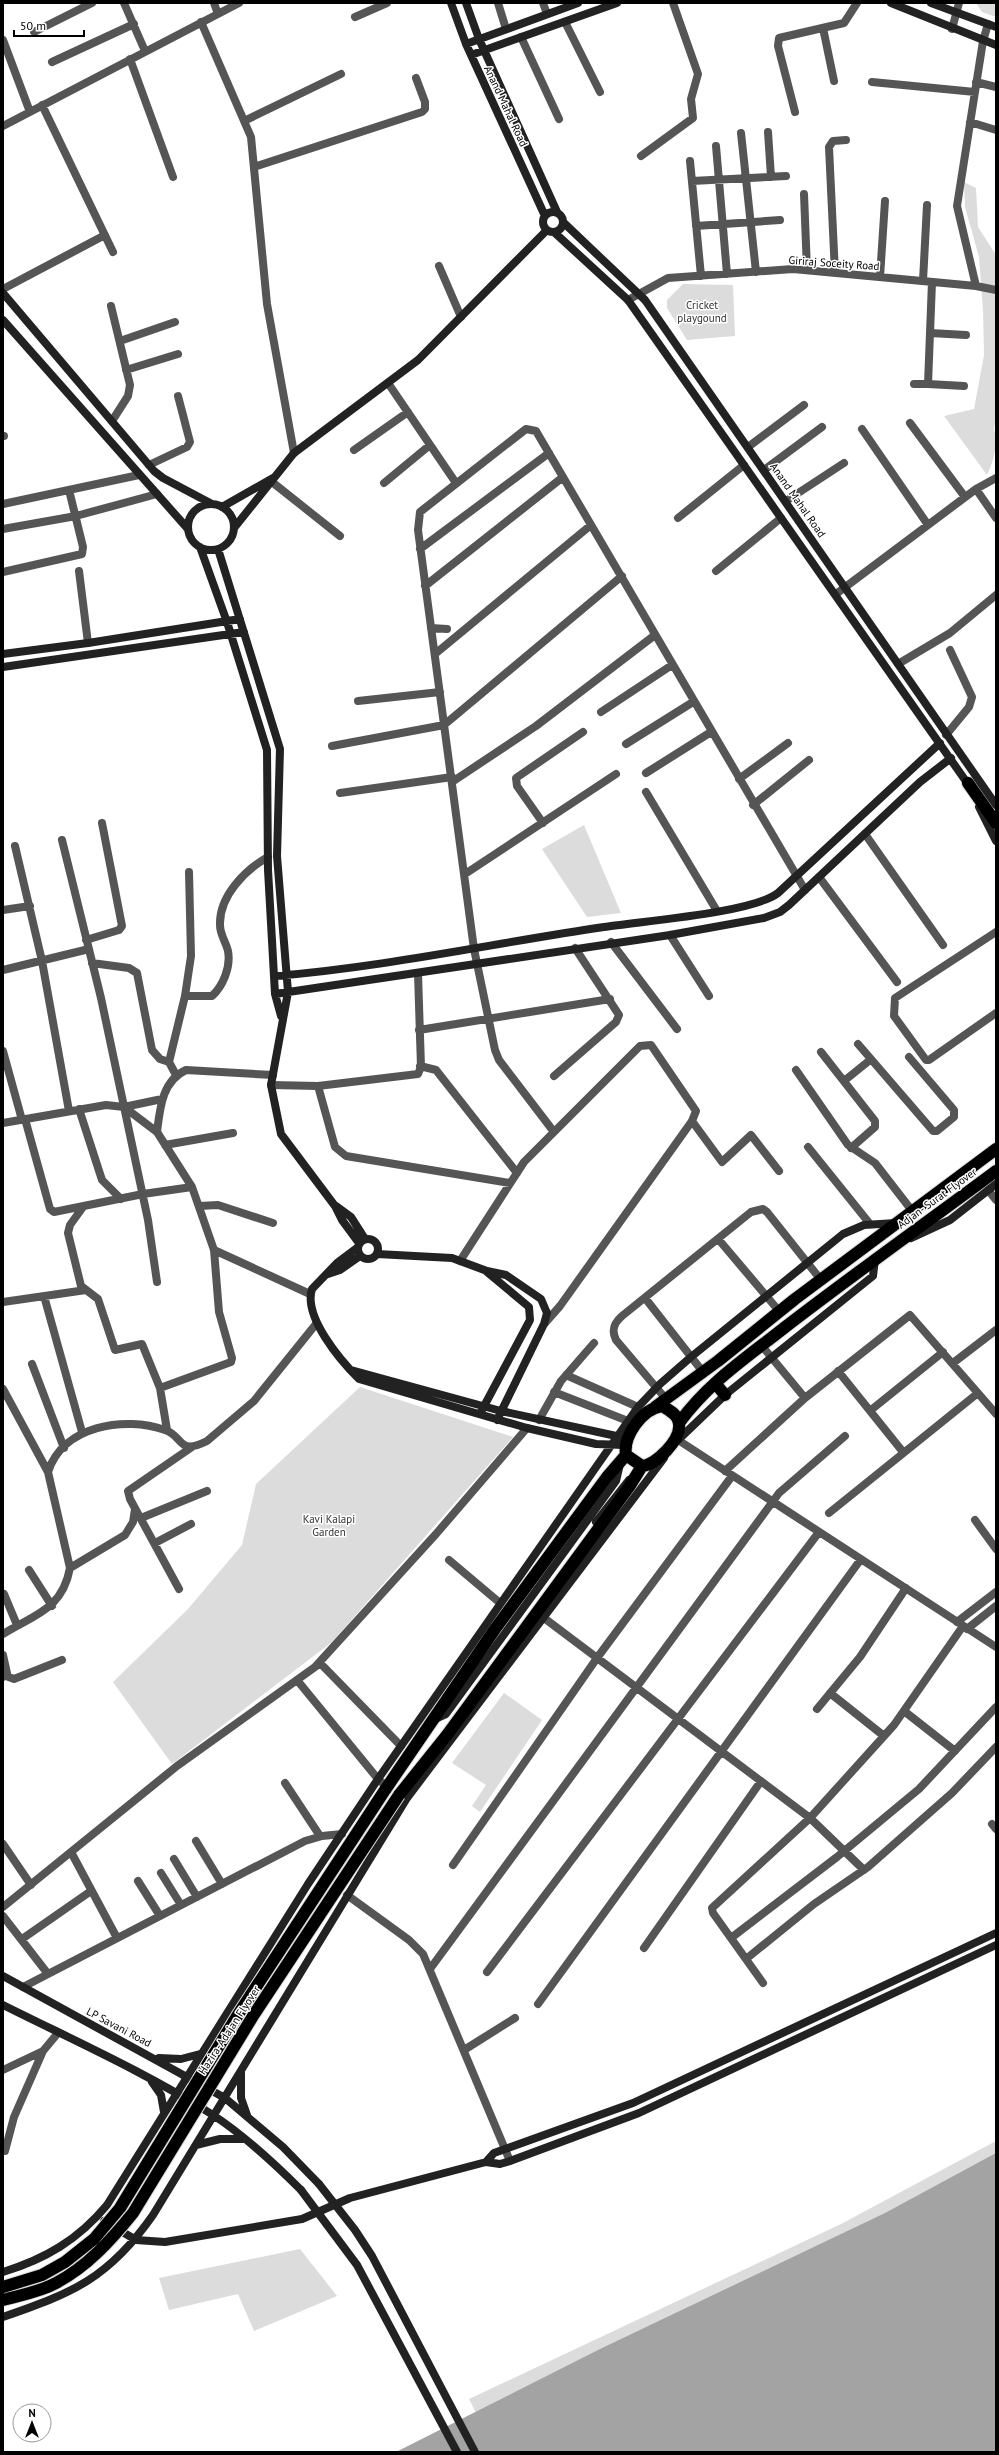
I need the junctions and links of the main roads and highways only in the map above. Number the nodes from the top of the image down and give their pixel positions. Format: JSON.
{"nodes":[{"id":1,"x":968,"y":783,"type":"road end"},
{"id":2,"x":994,"y":820,"type":"edge"},
{"id":3,"x":996,"y":1149,"type":"edge"},
{"id":4,"x":996,"y":1171,"type":"edge"},
{"id":5,"x":715,"y":1383,"type":"junction"},
{"id":6,"x":725,"y":1396,"type":"road end"},
{"id":7,"x":656,"y":1407,"type":"junction"},
{"id":8,"x":679,"y":1423,"type":"junction"},
{"id":9,"x":623,"y":1447,"type":"junction"},
{"id":10,"x":640,"y":1469,"type":"junction"},
{"id":11,"x":3,"y":2286,"type":"edge"},
{"id":12,"x":3,"y":2300,"type":"edge"}],
"edges":[{"from":1,"to":2,"type":"highway"},
{"from":3,"to":7,"type":"highway","name":"Hazira-Adajan Flyover"},
{"from":4,"to":5,"type":"highway","name":"Adjan- Surat Flyover"},
{"from":5,"to":6,"type":"highway"},
{"from":5,"to":8,"type":"highway","name":"Adjan- Surat Flyover"},
{"from":7,"to":8,"type":"highway"},
{"from":7,"to":9,"type":"highway","name":"Hazira-Adajan Flyover"},
{"from":8,"to":10,"type":"highway"},
{"from":9,"to":10,"type":"highway"},
{"from":9,"to":11,"type":"highway","name":"Hazira-Adajan Flyover","bridge":true},
{"from":10,"to":12,"type":"highway","name":"Hazira-Adajan Flyover","bridge":true}]}
